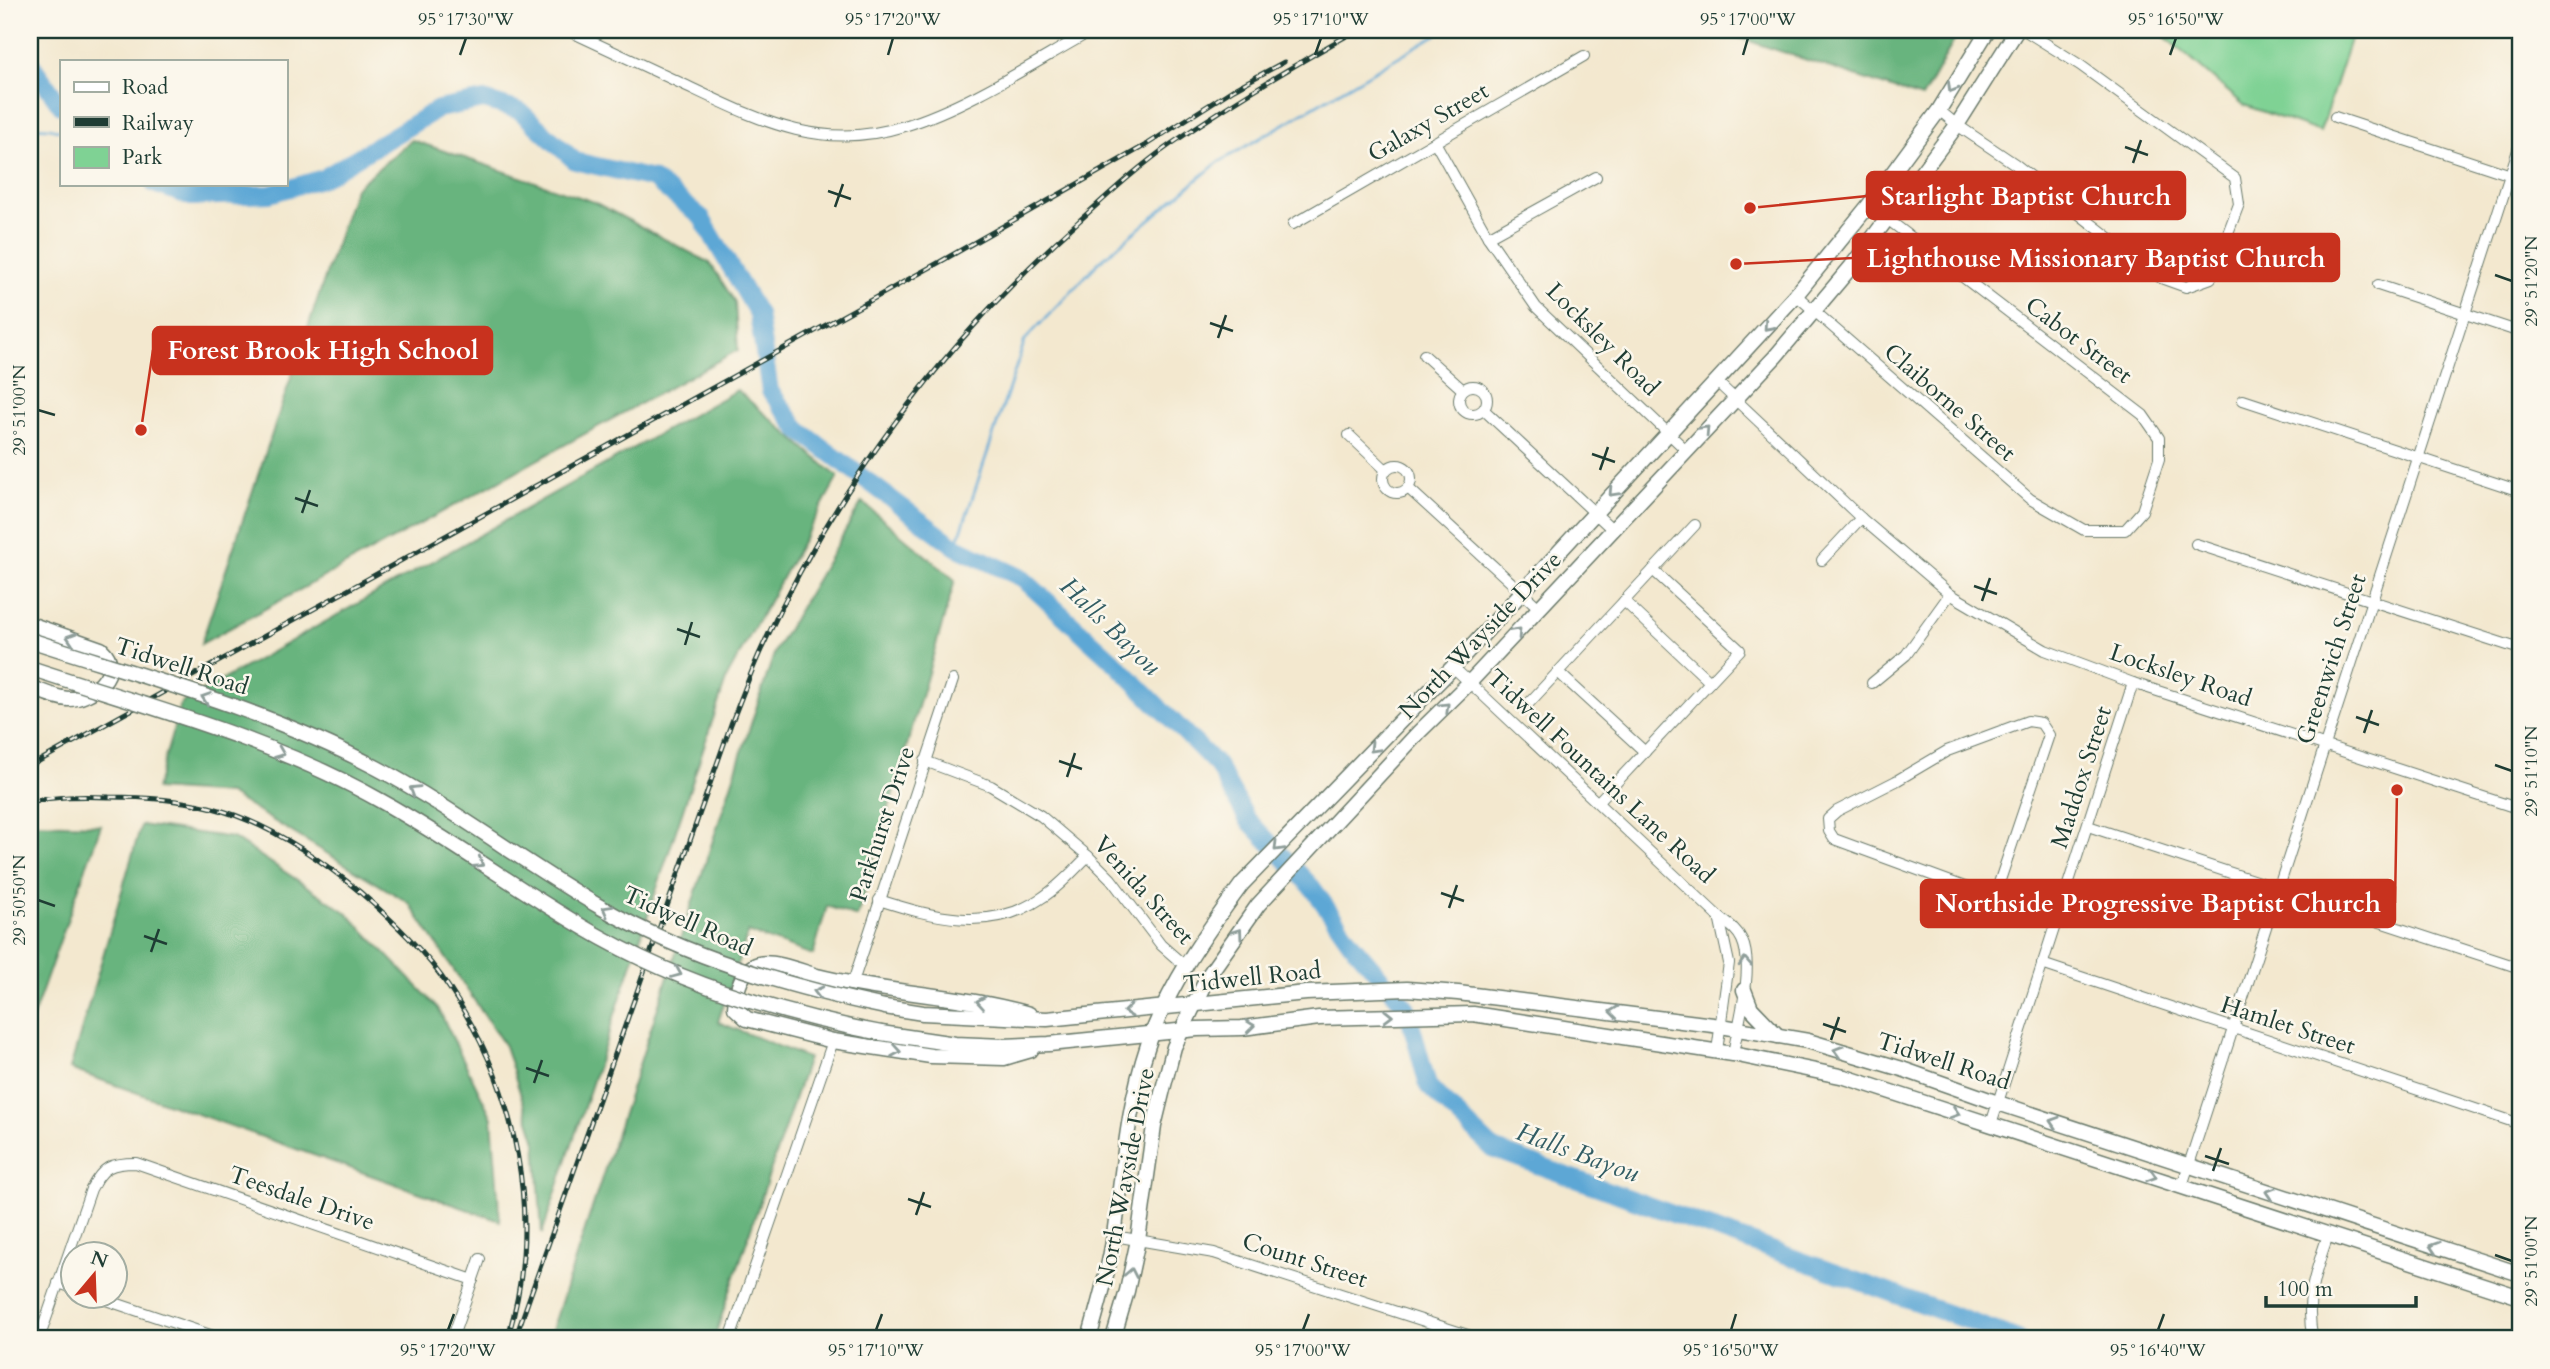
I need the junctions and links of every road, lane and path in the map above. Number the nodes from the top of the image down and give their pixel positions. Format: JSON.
{"nodes":[{"id":1,"x":567,"y":30,"type":"edge"},
{"id":2,"x":1093,"y":30,"type":"edge"},
{"id":3,"x":1988,"y":30,"type":"edge"},
{"id":4,"x":2017,"y":30,"type":"edge"},
{"id":5,"x":2024,"y":30,"type":"edge"},
{"id":6,"x":1584,"y":55,"type":"dead end"},
{"id":7,"x":1939,"y":110,"type":"junction"},
{"id":8,"x":2335,"y":117,"type":"dead end"},
{"id":9,"x":1957,"y":125,"type":"junction"},
{"id":10,"x":1435,"y":142,"type":"junction"},
{"id":11,"x":2520,"y":144,"type":"edge"},
{"id":12,"x":2515,"y":176,"type":"edge"},
{"id":13,"x":1596,"y":177,"type":"dead end"},
{"id":14,"x":1869,"y":205,"type":"junction"},
{"id":15,"x":1888,"y":221,"type":"junction"},
{"id":16,"x":1293,"y":224,"type":"dead end"},
{"id":17,"x":1488,"y":237,"type":"junction"},
{"id":18,"x":2378,"y":285,"type":"dead end"},
{"id":19,"x":1796,"y":295,"type":"junction"},
{"id":20,"x":1813,"y":311,"type":"junction"},
{"id":21,"x":2465,"y":314,"type":"junction"},
{"id":22,"x":2520,"y":332,"type":"edge"},
{"id":23,"x":1424,"y":355,"type":"dead end"},
{"id":24,"x":1717,"y":382,"type":"junction"},
{"id":25,"x":1463,"y":390,"type":"junction"},
{"id":26,"x":1734,"y":398,"type":"junction"},
{"id":27,"x":2243,"y":400,"type":"dead end"},
{"id":28,"x":1484,"y":410,"type":"junction"},
{"id":29,"x":1668,"y":432,"type":"junction"},
{"id":30,"x":1349,"y":435,"type":"dead end"},
{"id":31,"x":1686,"y":450,"type":"junction"},
{"id":32,"x":2418,"y":458,"type":"junction"},
{"id":33,"x":1386,"y":470,"type":"junction"},
{"id":34,"x":1408,"y":488,"type":"junction"},
{"id":35,"x":2520,"y":491,"type":"edge"},
{"id":36,"x":1594,"y":512,"type":"junction"},
{"id":37,"x":1861,"y":518,"type":"junction"},
{"id":38,"x":1695,"y":525,"type":"dead end"},
{"id":39,"x":1612,"y":529,"type":"junction"},
{"id":40,"x":2084,"y":530,"type":"joint"},
{"id":41,"x":2196,"y":544,"type":"dead end"},
{"id":42,"x":1822,"y":561,"type":"dead end"},
{"id":43,"x":1653,"y":570,"type":"junction"},
{"id":44,"x":1521,"y":592,"type":"junction"},
{"id":45,"x":1950,"y":594,"type":"junction"},
{"id":46,"x":1624,"y":601,"type":"junction"},
{"id":47,"x":2372,"y":602,"type":"junction"},
{"id":48,"x":1539,"y":608,"type":"junction"},
{"id":49,"x":30,"y":624,"type":"edge"},
{"id":50,"x":30,"y":640,"type":"edge"},
{"id":51,"x":2520,"y":649,"type":"edge"},
{"id":52,"x":1452,"y":667,"type":"junction"},
{"id":53,"x":30,"y":668,"type":"edge"},
{"id":54,"x":1558,"y":672,"type":"junction"},
{"id":55,"x":953,"y":680,"type":"dead end"},
{"id":56,"x":1470,"y":682,"type":"junction"},
{"id":57,"x":1710,"y":682,"type":"junction"},
{"id":58,"x":1872,"y":683,"type":"dead end"},
{"id":59,"x":2133,"y":683,"type":"junction"},
{"id":60,"x":30,"y":687,"type":"edge"},
{"id":61,"x":1529,"y":703,"type":"dead end"},
{"id":62,"x":2325,"y":746,"type":"junction"},
{"id":63,"x":1645,"y":752,"type":"junction"},
{"id":64,"x":925,"y":761,"type":"junction"},
{"id":65,"x":1598,"y":802,"type":"junction"},
{"id":66,"x":2520,"y":809,"type":"edge"},
{"id":67,"x":2088,"y":826,"type":"junction"},
{"id":68,"x":1088,"y":856,"type":"junction"},
{"id":69,"x":2278,"y":890,"type":"junction"},
{"id":70,"x":1995,"y":895,"type":"junction"},
{"id":71,"x":2011,"y":899,"type":"junction"},
{"id":72,"x":879,"y":900,"type":"junction"},
{"id":73,"x":2061,"y":908,"type":"junction"},
{"id":74,"x":1719,"y":917,"type":"junction"},
{"id":75,"x":2056,"y":923,"type":"junction"},
{"id":76,"x":2042,"y":964,"type":"junction"},
{"id":77,"x":1185,"y":966,"type":"junction"},
{"id":78,"x":2520,"y":968,"type":"edge"},
{"id":79,"x":853,"y":982,"type":"junction"},
{"id":80,"x":1744,"y":990,"type":"junction"},
{"id":81,"x":1196,"y":1005,"type":"junction"},
{"id":82,"x":1164,"y":1008,"type":"junction"},
{"id":83,"x":1047,"y":1019,"type":"junction"},
{"id":84,"x":1721,"y":1026,"type":"junction"},
{"id":85,"x":1737,"y":1029,"type":"junction"},
{"id":86,"x":2234,"y":1029,"type":"junction"},
{"id":87,"x":1182,"y":1031,"type":"junction"},
{"id":88,"x":1153,"y":1033,"type":"junction"},
{"id":89,"x":1779,"y":1037,"type":"junction"},
{"id":90,"x":833,"y":1041,"type":"junction"},
{"id":91,"x":1049,"y":1044,"type":"junction"},
{"id":92,"x":1717,"y":1051,"type":"junction"},
{"id":93,"x":1734,"y":1054,"type":"junction"},
{"id":94,"x":1997,"y":1103,"type":"junction"},
{"id":95,"x":1992,"y":1124,"type":"junction"},
{"id":96,"x":2520,"y":1124,"type":"edge"},
{"id":97,"x":2188,"y":1167,"type":"junction"},
{"id":98,"x":2182,"y":1186,"type":"junction"},
{"id":99,"x":2335,"y":1215,"type":"junction"},
{"id":100,"x":2328,"y":1234,"type":"junction"},
{"id":101,"x":1114,"y":1236,"type":"junction"},
{"id":102,"x":1138,"y":1240,"type":"junction"},
{"id":103,"x":480,"y":1259,"type":"dead end"},
{"id":104,"x":2520,"y":1274,"type":"edge"},
{"id":105,"x":472,"y":1280,"type":"junction"},
{"id":106,"x":58,"y":1283,"type":"joint"},
{"id":107,"x":2520,"y":1297,"type":"edge"},
{"id":108,"x":130,"y":1308,"type":"edge"},
{"id":109,"x":39,"y":1339,"type":"edge"},
{"id":110,"x":222,"y":1339,"type":"edge"},
{"id":111,"x":452,"y":1339,"type":"edge"},
{"id":112,"x":730,"y":1339,"type":"edge"},
{"id":113,"x":1088,"y":1339,"type":"edge"},
{"id":114,"x":1113,"y":1339,"type":"edge"},
{"id":115,"x":1480,"y":1339,"type":"edge"},
{"id":116,"x":2314,"y":1339,"type":"edge"}],
"edges":[{"from":1,"to":2,"type":"street"},
{"from":3,"to":7,"type":"main road","name":"North Wayside Drive","one_way":true},
{"from":4,"to":9,"type":"main road","name":"North Wayside Drive"},
{"from":5,"to":9,"type":"street"},
{"from":6,"to":10,"type":"street","name":"Galaxy Street"},
{"from":7,"to":9,"type":"street"},
{"from":7,"to":14,"type":"main road","name":"North Wayside Drive"},
{"from":8,"to":12,"type":"street"},
{"from":9,"to":15,"type":"main road","name":"North Wayside Drive"},
{"from":10,"to":16,"type":"street","name":"Galaxy Street"},
{"from":10,"to":17,"type":"street","name":"Locksley Road"},
{"from":11,"to":12,"type":"street","name":"Greenwich Street"},
{"from":12,"to":21,"type":"street","name":"Greenwich Street"},
{"from":13,"to":17,"type":"street"},
{"from":14,"to":15,"type":"street","name":"Cabot Street"},
{"from":14,"to":19,"type":"main road","name":"North Wayside Drive"},
{"from":15,"to":20,"type":"main road","name":"North Wayside Drive"},
{"from":15,"to":40,"type":"street","name":"Cabot Street"},
{"from":17,"to":29,"type":"street","name":"Locksley Road"},
{"from":18,"to":21,"type":"street"},
{"from":19,"to":20,"type":"street","name":"Claiborne Street"},
{"from":19,"to":24,"type":"main road","name":"North Wayside Drive","one_way":true},
{"from":20,"to":26,"type":"main road","name":"North Wayside Drive"},
{"from":20,"to":40,"type":"street","name":"Claiborne Street"},
{"from":21,"to":22,"type":"street"},
{"from":21,"to":32,"type":"street","name":"Greenwich Street"},
{"from":23,"to":25,"type":"street"},
{"from":24,"to":26,"type":"street","name":"Locksley Road"},
{"from":24,"to":29,"type":"main road","name":"North Wayside Drive"},
{"from":25,"to":28,"type":"street"},
{"from":25,"to":28,"type":"street"},
{"from":31,"to":26,"type":"main road","name":"North Wayside Drive","one_way":true},
{"from":26,"to":37,"type":"street","name":"Locksley Road"},
{"from":27,"to":32,"type":"street"},
{"from":28,"to":36,"type":"street"},
{"from":29,"to":31,"type":"street","name":"Locksley Road"},
{"from":29,"to":36,"type":"main road","name":"North Wayside Drive","one_way":true},
{"from":30,"to":33,"type":"street"},
{"from":31,"to":39,"type":"main road","name":"North Wayside Drive"},
{"from":32,"to":35,"type":"street"},
{"from":32,"to":47,"type":"street","name":"Greenwich Street"},
{"from":33,"to":34,"type":"street"},
{"from":33,"to":34,"type":"street"},
{"from":34,"to":44,"type":"street"},
{"from":36,"to":39,"type":"street"},
{"from":36,"to":44,"type":"main road","name":"North Wayside Drive"},
{"from":37,"to":42,"type":"street"},
{"from":37,"to":45,"type":"street","name":"Locksley Road"},
{"from":38,"to":43,"type":"street"},
{"from":39,"to":48,"type":"main road","name":"North Wayside Drive"},
{"from":41,"to":47,"type":"street"},
{"from":43,"to":46,"type":"street"},
{"from":43,"to":57,"type":"street"},
{"from":44,"to":48,"type":"street"},
{"from":44,"to":52,"type":"main road","name":"North Wayside Drive"},
{"from":45,"to":58,"type":"street"},
{"from":45,"to":59,"type":"street","name":"Locksley Road"},
{"from":46,"to":54,"type":"street"},
{"from":46,"to":57,"type":"street"},
{"from":47,"to":51,"type":"street"},
{"from":47,"to":62,"type":"street","name":"Greenwich Street"},
{"from":56,"to":48,"type":"main road","name":"North Wayside Drive","one_way":true},
{"from":60,"to":49,"type":"main road","one_way":true},
{"from":83,"to":50,"type":"main road","name":"Tidwell Road","one_way":true,"bridge":true},
{"from":52,"to":56,"type":"street","name":"Tidwell Fountains Lane Road"},
{"from":52,"to":77,"type":"main road","name":"North Wayside Drive","one_way":true},
{"from":53,"to":91,"type":"main road","name":"Tidwell Road","one_way":true,"bridge":true},
{"from":54,"to":61,"type":"street"},
{"from":54,"to":63,"type":"street"},
{"from":55,"to":64,"type":"street","name":"Parkhurst Drive"},
{"from":56,"to":65,"type":"street","name":"Tidwell Fountains Lane Road"},
{"from":81,"to":56,"type":"main road","name":"North Wayside Drive","one_way":true},
{"from":57,"to":63,"type":"street"},
{"from":59,"to":62,"type":"street","name":"Locksley Road"},
{"from":59,"to":67,"type":"street","name":"Maddox Street"},
{"from":62,"to":66,"type":"street","name":"Locksley Road"},
{"from":62,"to":69,"type":"street","name":"Greenwich Street"},
{"from":63,"to":65,"type":"street"},
{"from":64,"to":68,"type":"street","name":"Venida Street"},
{"from":64,"to":72,"type":"street","name":"Parkhurst Drive"},
{"from":65,"to":74,"type":"street","name":"Tidwell Fountains Lane Road"},
{"from":67,"to":69,"type":"street"},
{"from":67,"to":73,"type":"street","name":"Maddox Street"},
{"from":68,"to":72,"type":"street"},
{"from":68,"to":77,"type":"street","name":"Venida Street"},
{"from":69,"to":78,"type":"street"},
{"from":69,"to":86,"type":"street","name":"Greenwich Street"},
{"from":70,"to":70,"type":"street"},
{"from":70,"to":71,"type":"street"},
{"from":71,"to":73,"type":"street"},
{"from":71,"to":75,"type":"street"},
{"from":72,"to":79,"type":"street","name":"Parkhurst Drive"},
{"from":73,"to":75,"type":"street","name":"Maddox Street"},
{"from":80,"to":74,"type":"street","name":"Tidwell Fountains Lane Road","one_way":true},
{"from":74,"to":84,"type":"street","name":"Tidwell Fountains Lane Road"},
{"from":75,"to":76,"type":"street","name":"Maddox Street"},
{"from":76,"to":86,"type":"street","name":"Hamlet Street"},
{"from":76,"to":94,"type":"street","name":"Maddox Street"},
{"from":77,"to":82,"type":"main road","name":"North Wayside Drive"},
{"from":83,"to":79,"type":"main road","one_way":true},
{"from":79,"to":90,"type":"main road"},
{"from":80,"to":85,"type":"street","name":"Tidwell Fountains Lane Road"},
{"from":80,"to":89,"type":"main road"},
{"from":81,"to":82,"type":"main road","name":"Tidwell Road"},
{"from":84,"to":81,"type":"main road","name":"Tidwell Road","one_way":true},
{"from":81,"to":87,"type":"main road","name":"North Wayside Drive"},
{"from":82,"to":83,"type":"main road","name":"Tidwell Road","one_way":true},
{"from":82,"to":88,"type":"main road","name":"North Wayside Drive"},
{"from":84,"to":85,"type":"main road","name":"Tidwell Road"},
{"from":84,"to":92,"type":"street","name":"Tidwell Fountains Lane Road"},
{"from":85,"to":89,"type":"main road","name":"Tidwell Road"},
{"from":85,"to":93,"type":"street","name":"Tidwell Fountains Lane Road"},
{"from":86,"to":96,"type":"street","name":"Hamlet Street"},
{"from":86,"to":97,"type":"street","name":"Greenwich Street"},
{"from":87,"to":88,"type":"main road","name":"Tidwell Road"},
{"from":87,"to":92,"type":"main road","name":"Tidwell Road","one_way":true},
{"from":87,"to":102,"type":"main road","name":"North Wayside Drive"},
{"from":88,"to":91,"type":"main road","name":"Tidwell Road"},
{"from":88,"to":101,"type":"main road","name":"North Wayside Drive"},
{"from":94,"to":89,"type":"main road","name":"Tidwell Road","one_way":true},
{"from":90,"to":91,"type":"main road","one_way":true},
{"from":90,"to":112,"type":"street"},
{"from":92,"to":93,"type":"main road","name":"Tidwell Road"},
{"from":93,"to":95,"type":"main road","name":"Tidwell Road","one_way":true},
{"from":94,"to":95,"type":"street","name":"Maddox Street"},
{"from":97,"to":94,"type":"main road","name":"Tidwell Road","one_way":true},
{"from":95,"to":98,"type":"main road","name":"Tidwell Road","one_way":true},
{"from":97,"to":98,"type":"street","name":"Greenwich Street"},
{"from":99,"to":97,"type":"main road","name":"Tidwell Road","one_way":true},
{"from":98,"to":100,"type":"main road","name":"Tidwell Road"},
{"from":99,"to":100,"type":"main road"},
{"from":104,"to":99,"type":"main road","name":"Tidwell Road","one_way":true},
{"from":100,"to":107,"type":"main road","name":"Tidwell Road"},
{"from":100,"to":116,"type":"street"},
{"from":101,"to":102,"type":"street","name":"Count Street"},
{"from":101,"to":113,"type":"main road","name":"North Wayside Drive"},
{"from":114,"to":102,"type":"main road","name":"North Wayside Drive","one_way":true},
{"from":102,"to":115,"type":"street","name":"Count Street"},
{"from":103,"to":105,"type":"street"},
{"from":105,"to":106,"type":"street","name":"Teesdale Drive"},
{"from":105,"to":111,"type":"street"},
{"from":106,"to":109,"type":"street"},
{"from":108,"to":110,"type":"street"}]}
